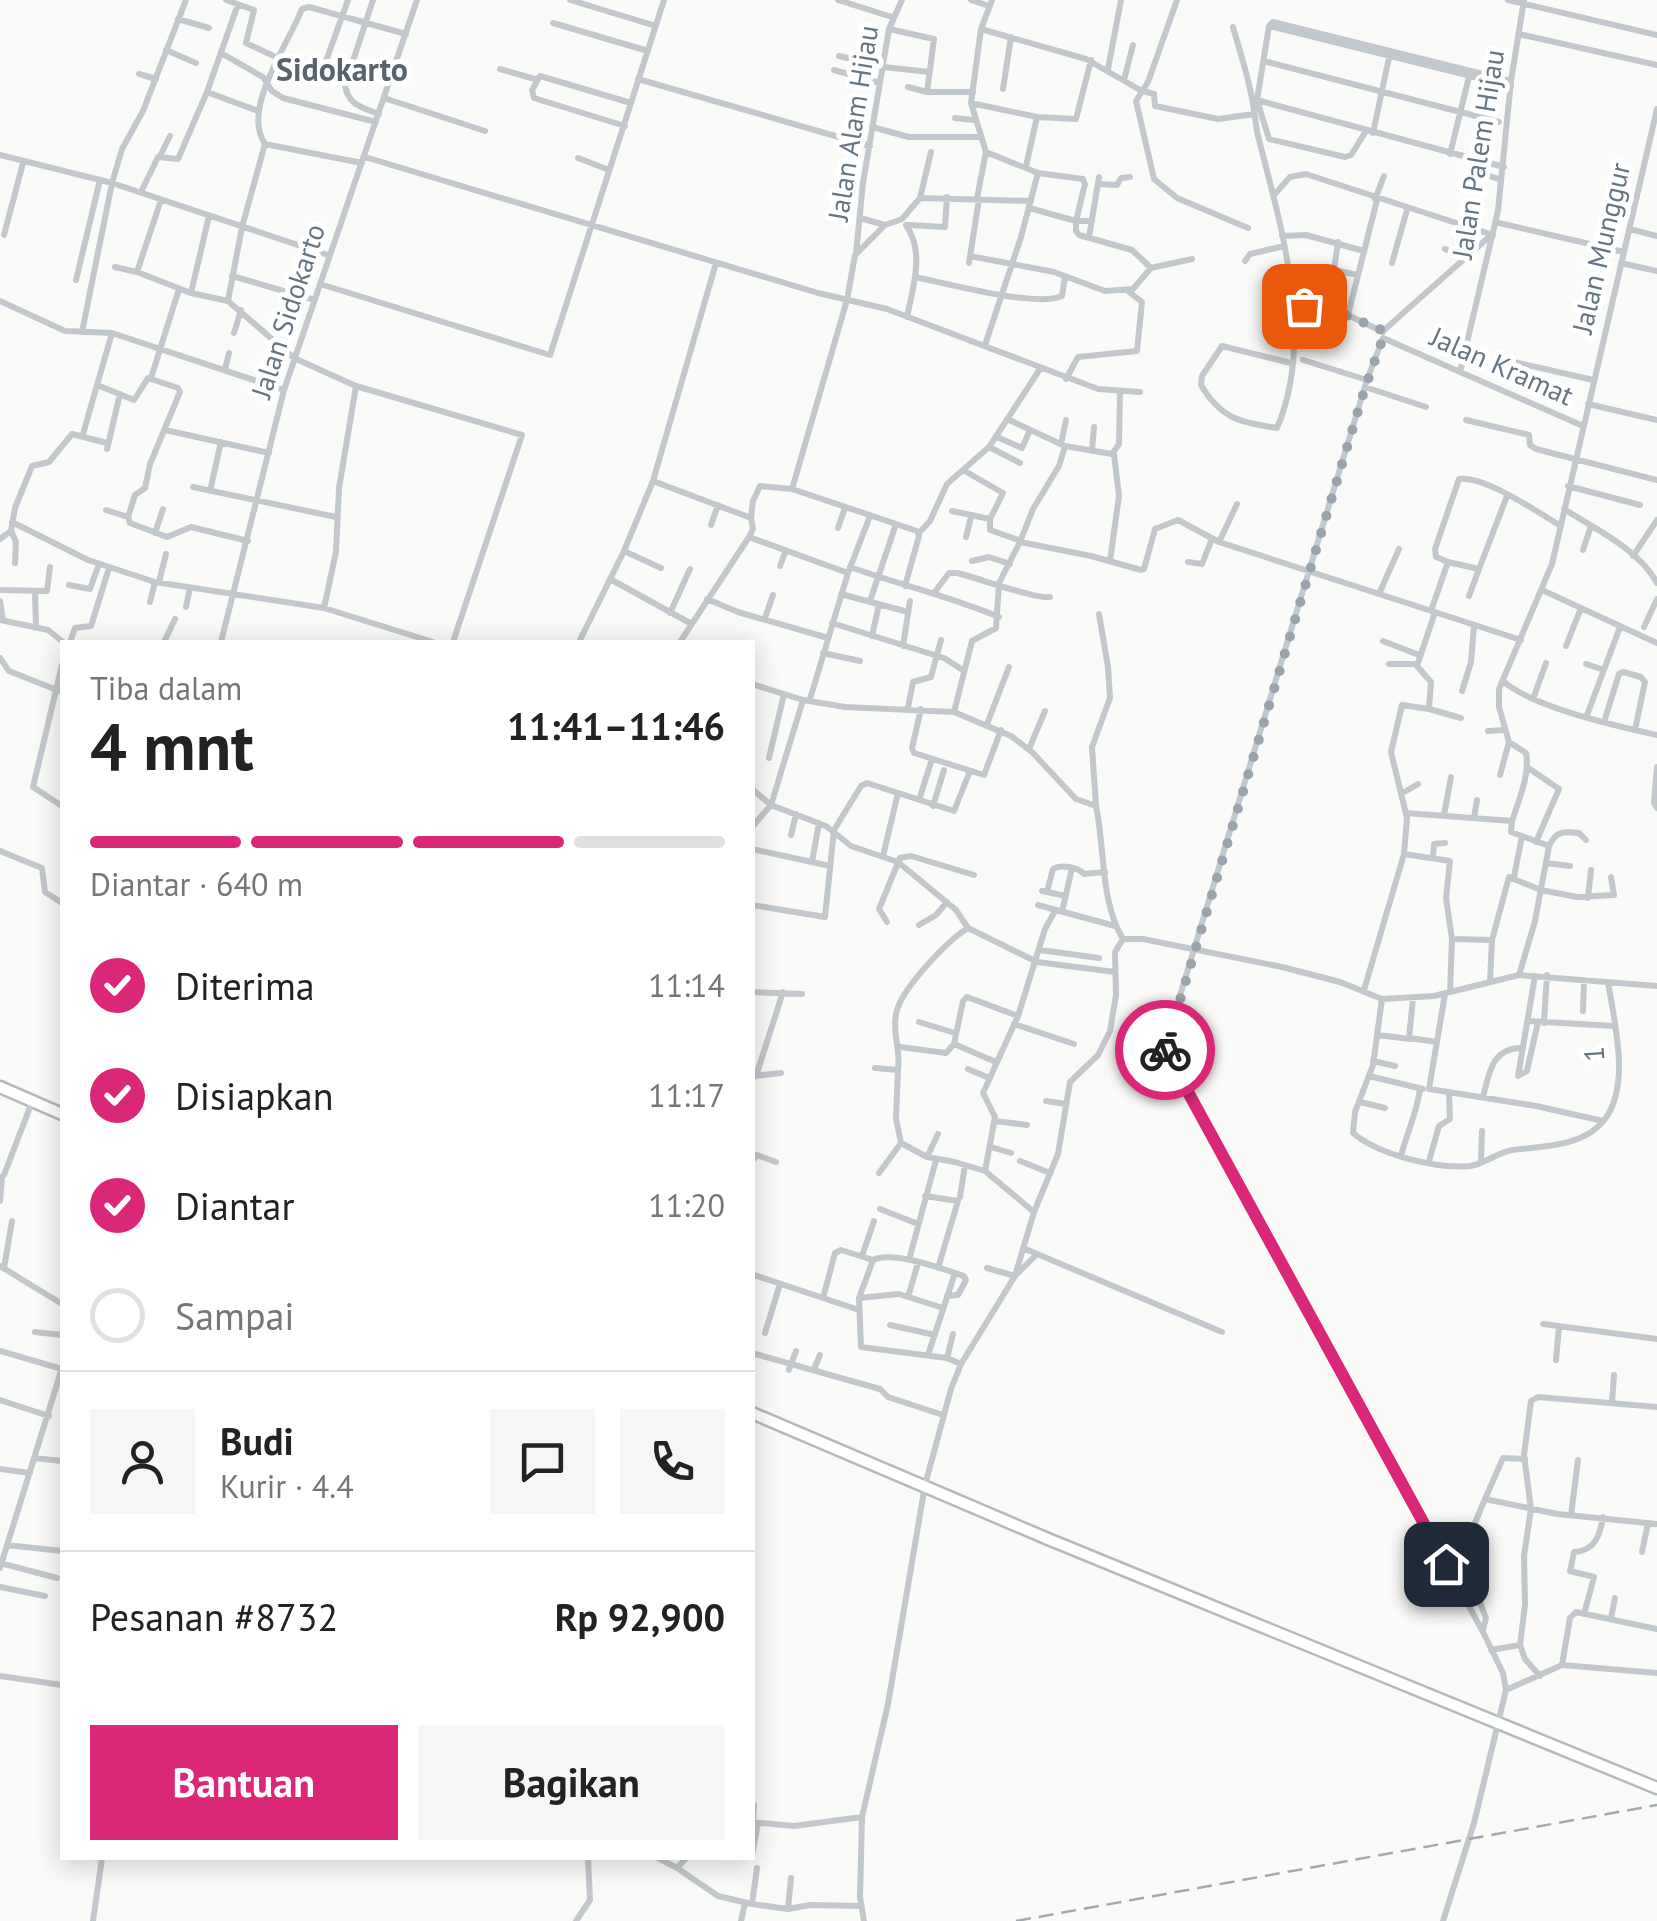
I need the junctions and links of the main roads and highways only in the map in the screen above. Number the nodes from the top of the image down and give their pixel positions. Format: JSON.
{"nodes":[{"id":1,"x":0,"y":1087,"type":"edge"},
{"id":2,"x":60,"y":1113,"type":"edge"},
{"id":3,"x":755,"y":1413,"type":"edge"},
{"id":4,"x":1657,"y":1788,"type":"edge"}],
"edges":[{"from":1,"to":2,"type":"main road"},
{"from":3,"to":4,"type":"main road"}]}
